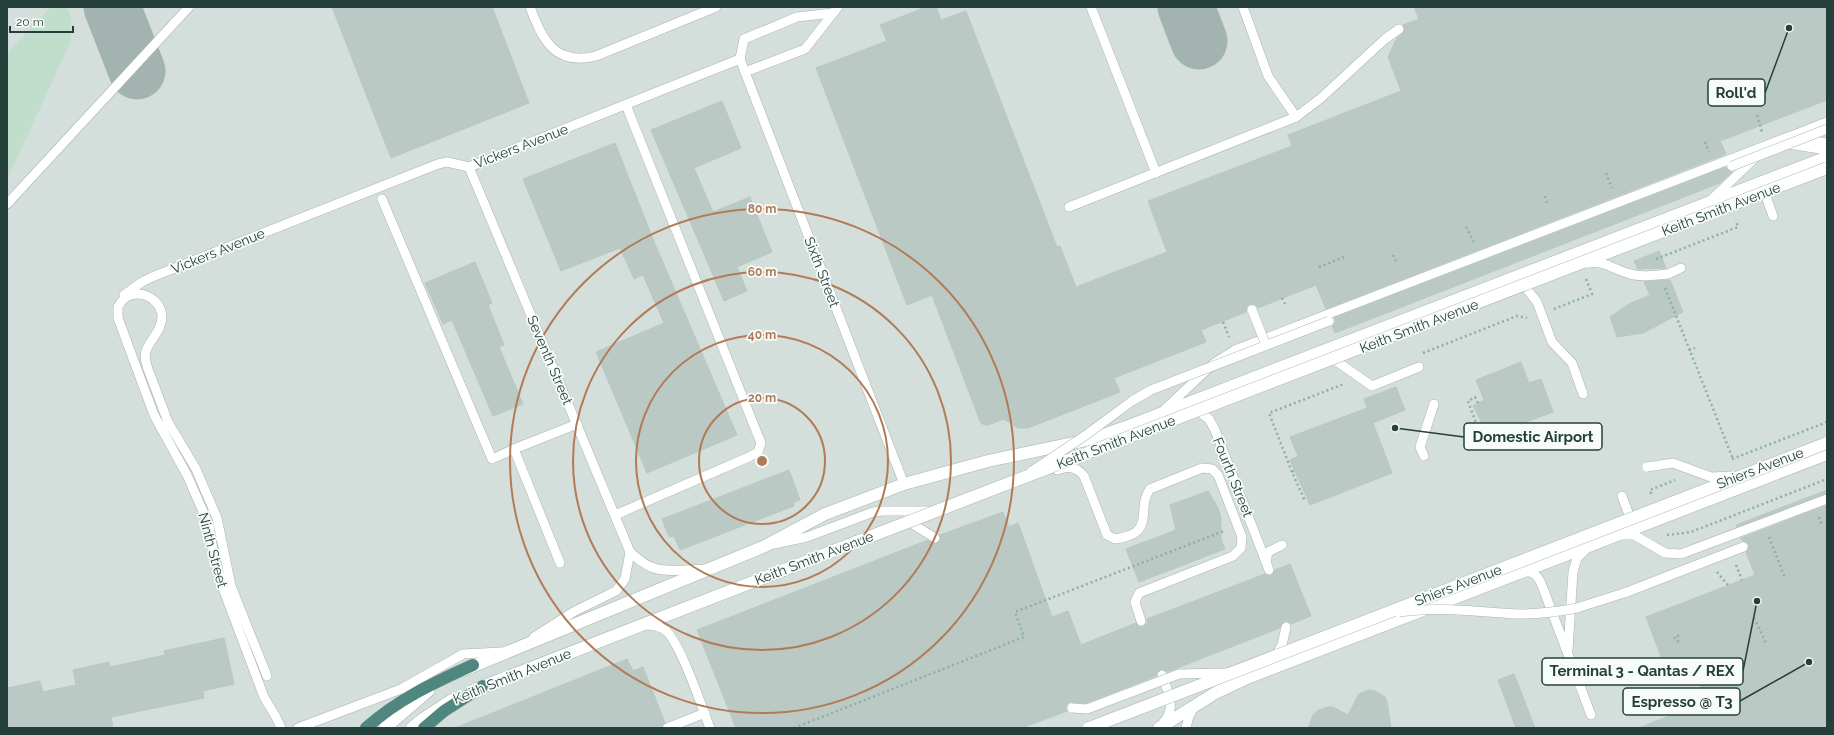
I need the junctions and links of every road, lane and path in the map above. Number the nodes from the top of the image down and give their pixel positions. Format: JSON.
{"nodes":[{"id":1,"x":189,"y":7,"type":"edge"},
{"id":2,"x":530,"y":7,"type":"edge"},
{"id":3,"x":716,"y":7,"type":"edge"},
{"id":4,"x":1091,"y":7,"type":"edge"},
{"id":5,"x":1243,"y":7,"type":"edge"},
{"id":6,"x":836,"y":10,"type":"edge"},
{"id":7,"x":1399,"y":29,"type":"dead end"},
{"id":8,"x":740,"y":59,"type":"junction"},
{"id":9,"x":745,"y":72,"type":"junction"},
{"id":10,"x":626,"y":105,"type":"junction"},
{"id":11,"x":1296,"y":117,"type":"junction"},
{"id":12,"x":1827,"y":122,"type":"edge"},
{"id":13,"x":1827,"y":129,"type":"edge"},
{"id":14,"x":1788,"y":141,"type":"junction"},
{"id":15,"x":1827,"y":143,"type":"edge"},
{"id":16,"x":1769,"y":145,"type":"junction"},
{"id":17,"x":1827,"y":150,"type":"edge"},
{"id":18,"x":1827,"y":157,"type":"edge"},
{"id":19,"x":1732,"y":166,"type":"dead end"},
{"id":20,"x":469,"y":167,"type":"junction"},
{"id":21,"x":1827,"y":168,"type":"edge"},
{"id":22,"x":1156,"y":173,"type":"junction"},
{"id":23,"x":1761,"y":182,"type":"junction"},
{"id":24,"x":1545,"y":196,"type":"dead end"},
{"id":25,"x":382,"y":199,"type":"dead end"},
{"id":26,"x":1547,"y":203,"type":"dead end"},
{"id":27,"x":1709,"y":203,"type":"junction"},
{"id":28,"x":7,"y":204,"type":"edge"},
{"id":29,"x":1069,"y":207,"type":"dead end"},
{"id":30,"x":1773,"y":216,"type":"dead end"},
{"id":31,"x":1393,"y":255,"type":"dead end"},
{"id":32,"x":1344,"y":257,"type":"dead end"},
{"id":33,"x":1653,"y":260,"type":"dead end"},
{"id":34,"x":1396,"y":262,"type":"dead end"},
{"id":35,"x":1656,"y":265,"type":"dead end"},
{"id":36,"x":1573,"y":266,"type":"junction"},
{"id":37,"x":1319,"y":267,"type":"dead end"},
{"id":38,"x":1681,"y":268,"type":"dead end"},
{"id":39,"x":1585,"y":275,"type":"dead end"},
{"id":40,"x":1499,"y":284,"type":"junction"},
{"id":41,"x":1663,"y":284,"type":"dead end"},
{"id":42,"x":1282,"y":298,"type":"dead end"},
{"id":43,"x":120,"y":302,"type":"junction"},
{"id":44,"x":1285,"y":304,"type":"dead end"},
{"id":45,"x":1252,"y":310,"type":"dead end"},
{"id":46,"x":1541,"y":314,"type":"junction"},
{"id":47,"x":1329,"y":321,"type":"dead end"},
{"id":48,"x":1266,"y":345,"type":"junction"},
{"id":49,"x":1695,"y":348,"type":"dead end"},
{"id":50,"x":1689,"y":350,"type":"junction"},
{"id":51,"x":1323,"y":351,"type":"junction"},
{"id":52,"x":1419,"y":367,"type":"dead end"},
{"id":53,"x":1583,"y":394,"type":"dead end"},
{"id":54,"x":1478,"y":403,"type":"dead end"},
{"id":55,"x":1434,"y":404,"type":"dead end"},
{"id":56,"x":1177,"y":408,"type":"junction"},
{"id":57,"x":1160,"y":414,"type":"junction"},
{"id":58,"x":1827,"y":422,"type":"edge"},
{"id":59,"x":577,"y":424,"type":"junction"},
{"id":60,"x":1480,"y":434,"type":"dead end"},
{"id":61,"x":1827,"y":443,"type":"edge"},
{"id":62,"x":514,"y":449,"type":"junction"},
{"id":63,"x":1827,"y":454,"type":"edge"},
{"id":64,"x":1424,"y":456,"type":"dead end"},
{"id":65,"x":1647,"y":467,"type":"dead end"},
{"id":66,"x":1294,"y":471,"type":"dead end"},
{"id":67,"x":1741,"y":476,"type":"junction"},
{"id":68,"x":1827,"y":479,"type":"edge"},
{"id":69,"x":1018,"y":480,"type":"junction"},
{"id":70,"x":904,"y":484,"type":"junction"},
{"id":71,"x":1622,"y":496,"type":"dead end"},
{"id":72,"x":1827,"y":499,"type":"edge"},
{"id":73,"x":1305,"y":501,"type":"dead end"},
{"id":74,"x":1757,"y":506,"type":"junction"},
{"id":75,"x":891,"y":511,"type":"junction"},
{"id":76,"x":615,"y":515,"type":"junction"},
{"id":77,"x":1764,"y":523,"type":"junction"},
{"id":78,"x":1237,"y":525,"type":"junction"},
{"id":79,"x":1691,"y":532,"type":"dead end"},
{"id":80,"x":1618,"y":535,"type":"junction"},
{"id":81,"x":935,"y":538,"type":"dead end"},
{"id":82,"x":1593,"y":544,"type":"junction"},
{"id":83,"x":1282,"y":545,"type":"dead end"},
{"id":84,"x":765,"y":546,"type":"junction"},
{"id":85,"x":1743,"y":547,"type":"dead end"},
{"id":86,"x":630,"y":552,"type":"junction"},
{"id":87,"x":560,"y":563,"type":"dead end"},
{"id":88,"x":710,"y":569,"type":"junction"},
{"id":89,"x":1520,"y":573,"type":"junction"},
{"id":90,"x":1785,"y":578,"type":"dead end"},
{"id":91,"x":1382,"y":615,"type":"junction"},
{"id":92,"x":1754,"y":618,"type":"dead end"},
{"id":93,"x":1141,"y":621,"type":"dead end"},
{"id":94,"x":642,"y":624,"type":"junction"},
{"id":95,"x":1286,"y":627,"type":"dead end"},
{"id":96,"x":1766,"y":643,"type":"dead end"},
{"id":97,"x":518,"y":647,"type":"junction"},
{"id":98,"x":506,"y":652,"type":"junction"},
{"id":99,"x":1568,"y":654,"type":"junction"},
{"id":100,"x":473,"y":665,"type":"junction"},
{"id":101,"x":1233,"y":672,"type":"junction"},
{"id":102,"x":1264,"y":672,"type":"junction"},
{"id":103,"x":1162,"y":675,"type":"dead end"},
{"id":104,"x":267,"y":676,"type":"dead end"},
{"id":105,"x":483,"y":686,"type":"junction"},
{"id":106,"x":1195,"y":706,"type":"junction"},
{"id":107,"x":1072,"y":708,"type":"dead end"},
{"id":108,"x":705,"y":713,"type":"junction"},
{"id":109,"x":1591,"y":714,"type":"dead end"},
{"id":110,"x":281,"y":728,"type":"edge"},
{"id":111,"x":298,"y":728,"type":"edge"},
{"id":112,"x":366,"y":728,"type":"edge"},
{"id":113,"x":385,"y":728,"type":"edge"},
{"id":114,"x":412,"y":728,"type":"edge"},
{"id":115,"x":424,"y":728,"type":"edge"},
{"id":116,"x":667,"y":728,"type":"edge"},
{"id":117,"x":710,"y":728,"type":"edge"},
{"id":118,"x":794,"y":728,"type":"edge"},
{"id":119,"x":1089,"y":728,"type":"edge"},
{"id":120,"x":1158,"y":728,"type":"edge"},
{"id":121,"x":1186,"y":728,"type":"edge"}],
"edges":[{"from":1,"to":28,"type":"lane"},
{"from":2,"to":3,"type":"lane"},
{"from":4,"to":22,"type":"lane"},
{"from":5,"to":11,"type":"lane"},
{"from":6,"to":8,"type":"lane"},
{"from":6,"to":9,"type":"lane"},
{"from":7,"to":11,"type":"lane"},
{"from":8,"to":9,"type":"lane","name":"Sixth Street"},
{"from":8,"to":10,"type":"lane","name":"Vickers Avenue"},
{"from":9,"to":70,"type":"lane","name":"Sixth Street"},
{"from":10,"to":20,"type":"lane","name":"Vickers Avenue"},
{"from":10,"to":76,"type":"lane"},
{"from":11,"to":22,"type":"lane"},
{"from":12,"to":14,"type":"lane"},
{"from":13,"to":14,"type":"lane","bridge":true},
{"from":14,"to":15,"type":"lane"},
{"from":14,"to":16,"type":"lane"},
{"from":14,"to":17,"type":"lane"},
{"from":14,"to":19,"type":"lane","bridge":true},
{"from":16,"to":27,"type":"lane"},
{"from":16,"to":57,"type":"lane"},
{"from":18,"to":23,"type":"street","name":"Keith Smith Avenue"},
{"from":20,"to":43,"type":"lane","name":"Vickers Avenue"},
{"from":20,"to":59,"type":"lane","name":"Seventh Street"},
{"from":21,"to":36,"type":"street","name":"Keith Smith Avenue","bridge":true},
{"from":22,"to":29,"type":"lane"},
{"from":23,"to":27,"type":"street","name":"Keith Smith Avenue"},
{"from":23,"to":30,"type":"lane"},
{"from":24,"to":26,"type":"path"},
{"from":25,"to":62,"type":"lane"},
{"from":27,"to":40,"type":"street","name":"Keith Smith Avenue"},
{"from":31,"to":34,"type":"path"},
{"from":32,"to":37,"type":"path"},
{"from":33,"to":35,"type":"path"},
{"from":36,"to":38,"type":"lane","bridge":true},
{"from":36,"to":69,"type":"street","name":"Keith Smith Avenue","bridge":true},
{"from":39,"to":46,"type":"path"},
{"from":40,"to":46,"type":"lane"},
{"from":40,"to":51,"type":"street","name":"Keith Smith Avenue"},
{"from":41,"to":50,"type":"path"},
{"from":42,"to":44,"type":"path"},
{"from":43,"to":104,"type":"lane"},
{"from":43,"to":110,"type":"lane","name":"Ninth Street"},
{"from":45,"to":48,"type":"lane","bridge":true},
{"from":46,"to":53,"type":"lane"},
{"from":47,"to":48,"type":"lane","bridge":true},
{"from":48,"to":69,"type":"lane","bridge":true},
{"from":49,"to":50,"type":"path"},
{"from":50,"to":58,"type":"path"},
{"from":51,"to":52,"type":"lane"},
{"from":51,"to":56,"type":"street","name":"Keith Smith Avenue"},
{"from":54,"to":60,"type":"path"},
{"from":55,"to":64,"type":"lane"},
{"from":56,"to":57,"type":"street","name":"Keith Smith Avenue"},
{"from":56,"to":83,"type":"lane","name":"Fourth Street"},
{"from":57,"to":70,"type":"street","name":"Keith Smith Avenue"},
{"from":59,"to":62,"type":"lane"},
{"from":59,"to":76,"type":"lane","name":"Seventh Street"},
{"from":61,"to":67,"type":"street","name":"Shiers Avenue","bridge":true},
{"from":62,"to":87,"type":"lane"},
{"from":63,"to":80,"type":"street","name":"Shiers Avenue"},
{"from":65,"to":67,"type":"lane","bridge":true},
{"from":66,"to":73,"type":"path"},
{"from":67,"to":91,"type":"street","name":"Shiers Avenue","bridge":true},
{"from":68,"to":74,"type":"path"},
{"from":69,"to":94,"type":"street","name":"Keith Smith Avenue","bridge":true},
{"from":70,"to":84,"type":"street","name":"Keith Smith Avenue"},
{"from":71,"to":80,"type":"lane"},
{"from":72,"to":77,"type":"lane"},
{"from":74,"to":77,"type":"path"},
{"from":74,"to":79,"type":"path"},
{"from":75,"to":78,"type":"lane"},
{"from":75,"to":81,"type":"lane"},
{"from":75,"to":84,"type":"lane"},
{"from":76,"to":86,"type":"lane","name":"Seventh Street"},
{"from":77,"to":80,"type":"lane"},
{"from":77,"to":90,"type":"path"},
{"from":78,"to":93,"type":"lane"},
{"from":78,"to":118,"type":"path"},
{"from":80,"to":82,"type":"street","name":"Shiers Avenue"},
{"from":82,"to":89,"type":"street","name":"Shiers Avenue"},
{"from":82,"to":99,"type":"lane"},
{"from":84,"to":88,"type":"street","name":"Keith Smith Avenue"},
{"from":85,"to":91,"type":"lane","bridge":true},
{"from":86,"to":88,"type":"lane"},
{"from":86,"to":97,"type":"lane"},
{"from":88,"to":97,"type":"street","name":"Keith Smith Avenue"},
{"from":89,"to":99,"type":"lane"},
{"from":89,"to":102,"type":"street","name":"Shiers Avenue"},
{"from":91,"to":101,"type":"street","name":"Shiers Avenue","bridge":true},
{"from":92,"to":96,"type":"path"},
{"from":94,"to":105,"type":"street","name":"Keith Smith Avenue"},
{"from":94,"to":108,"type":"lane"},
{"from":95,"to":102,"type":"lane"},
{"from":97,"to":98,"type":"street","name":"Keith Smith Avenue"},
{"from":98,"to":100,"type":"street","name":"Keith Smith Avenue"},
{"from":98,"to":111,"type":"lane","name":"Keith Smith Avenue"},
{"from":99,"to":109,"type":"lane"},
{"from":100,"to":112,"type":"highway"},
{"from":100,"to":113,"type":"street","name":"Keith Smith Avenue"},
{"from":101,"to":107,"type":"lane","bridge":true},
{"from":101,"to":119,"type":"street","name":"Shiers Avenue","bridge":true},
{"from":102,"to":106,"type":"street","name":"Shiers Avenue"},
{"from":103,"to":120,"type":"lane"},
{"from":105,"to":114,"type":"street","name":"Keith Smith Avenue"},
{"from":105,"to":115,"type":"highway"},
{"from":106,"to":120,"type":"street","name":"Shiers Avenue"},
{"from":106,"to":121,"type":"lane"},
{"from":108,"to":116,"type":"lane"},
{"from":108,"to":117,"type":"lane"}]}
